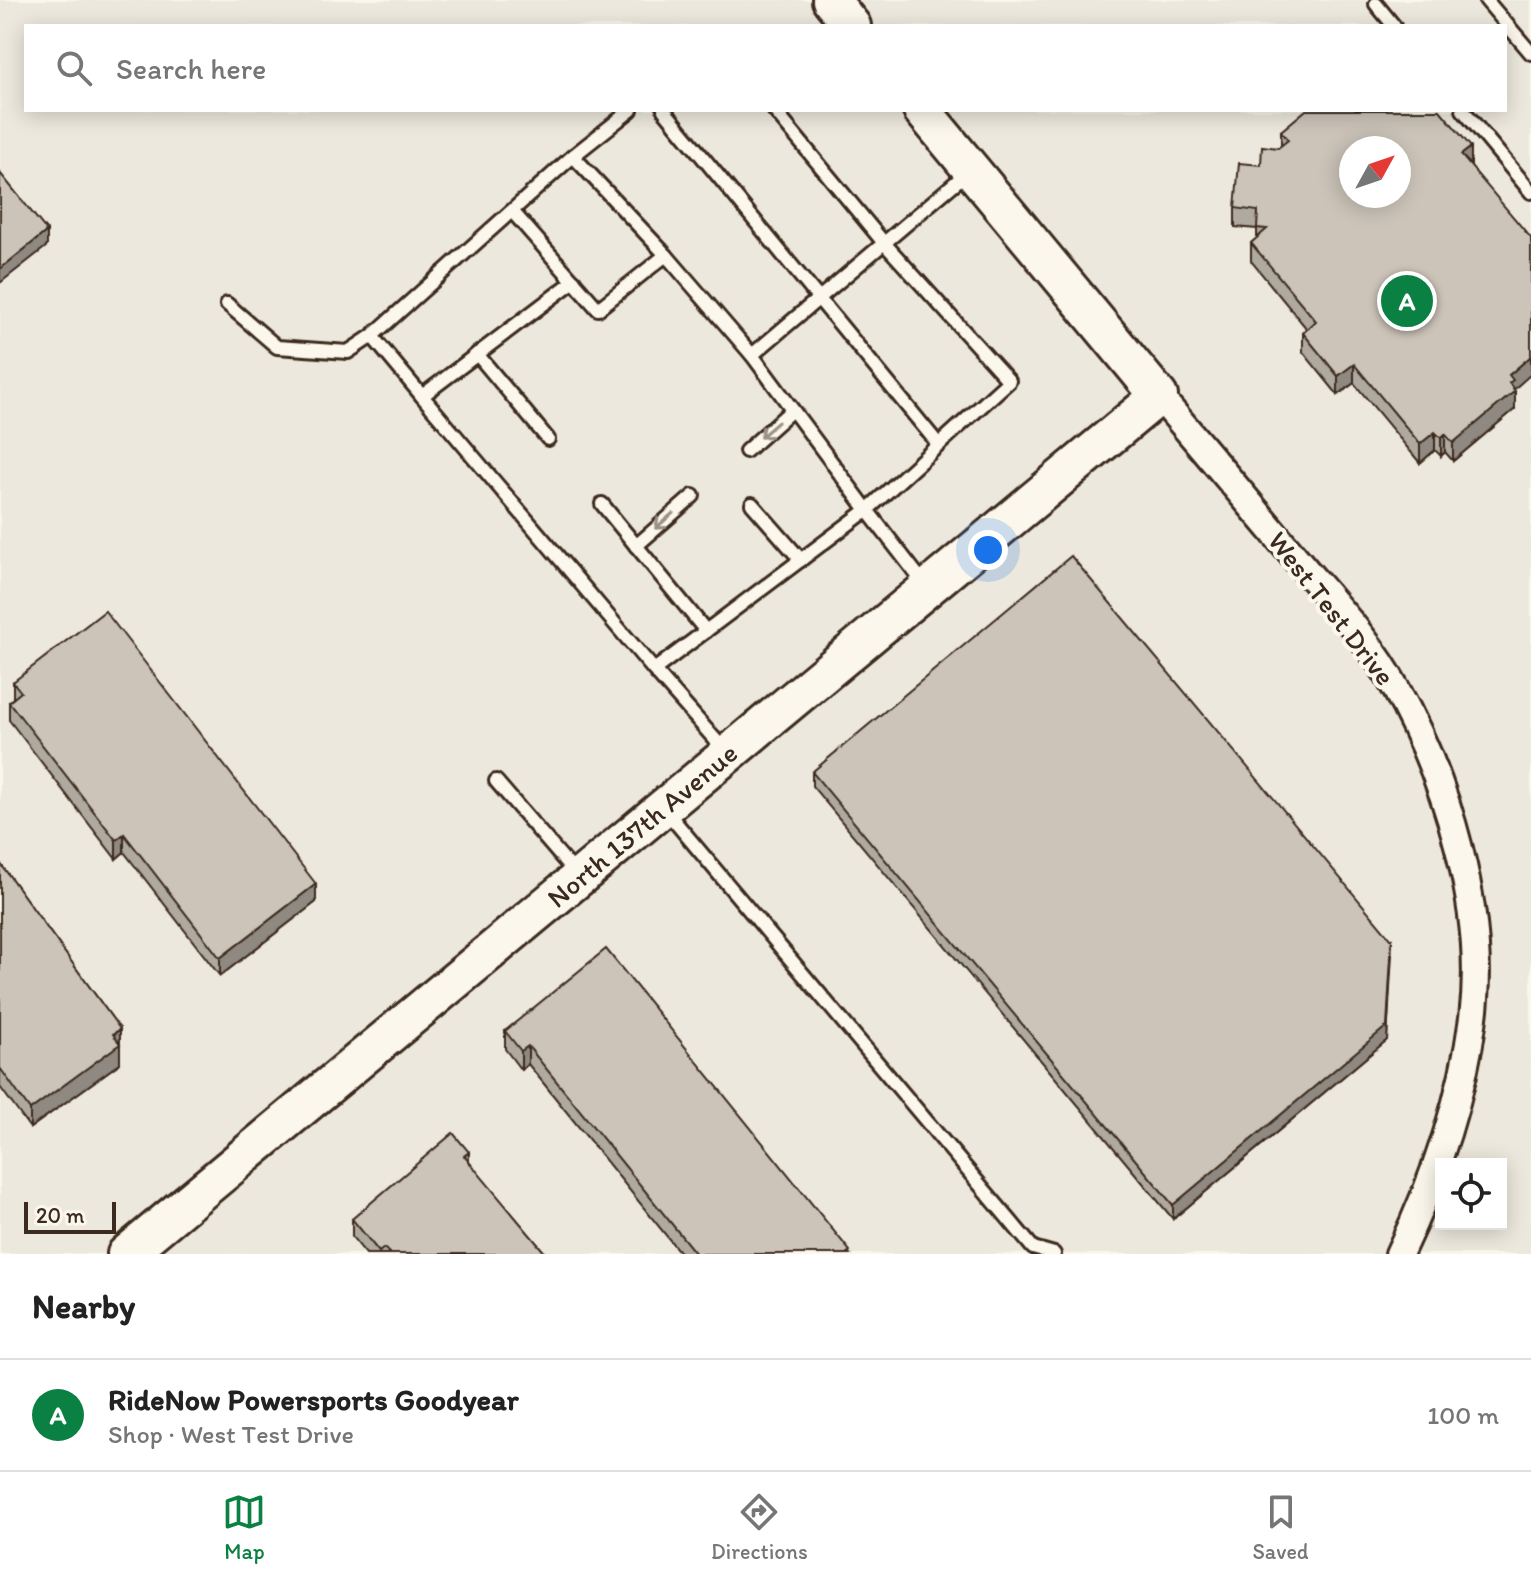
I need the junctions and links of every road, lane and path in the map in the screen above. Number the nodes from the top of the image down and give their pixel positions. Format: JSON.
{"nodes":[{"id":1,"x":831,"y":0,"type":"edge"},
{"id":2,"x":1486,"y":0,"type":"edge"},
{"id":3,"x":1376,"y":4,"type":"dead end"},
{"id":4,"x":850,"y":24,"type":"edge"},
{"id":5,"x":1392,"y":24,"type":"edge"},
{"id":6,"x":1506,"y":24,"type":"edge"},
{"id":7,"x":1507,"y":25,"type":"edge"},
{"id":8,"x":1531,"y":53,"type":"edge"},
{"id":9,"x":628,"y":112,"type":"edge"},
{"id":10,"x":666,"y":112,"type":"edge"},
{"id":11,"x":776,"y":112,"type":"edge"},
{"id":12,"x":924,"y":112,"type":"edge"},
{"id":13,"x":1465,"y":112,"type":"edge"},
{"id":14,"x":573,"y":156,"type":"junction"},
{"id":15,"x":971,"y":170,"type":"junction"},
{"id":16,"x":1531,"y":192,"type":"edge"},
{"id":17,"x":512,"y":211,"type":"junction"},
{"id":18,"x":884,"y":243,"type":"junction"},
{"id":19,"x":666,"y":255,"type":"junction"},
{"id":20,"x":574,"y":281,"type":"junction"},
{"id":21,"x":818,"y":298,"type":"junction"},
{"id":22,"x":227,"y":304,"type":"dead end"},
{"id":23,"x":372,"y":336,"type":"junction"},
{"id":24,"x":477,"y":354,"type":"junction"},
{"id":25,"x":752,"y":355,"type":"junction"},
{"id":26,"x":422,"y":396,"type":"junction"},
{"id":27,"x":1159,"y":396,"type":"junction"},
{"id":28,"x":792,"y":410,"type":"junction"},
{"id":29,"x":548,"y":439,"type":"dead end"},
{"id":30,"x":939,"y":445,"type":"junction"},
{"id":31,"x":746,"y":451,"type":"dead end"},
{"id":32,"x":693,"y":496,"type":"dead end"},
{"id":33,"x":602,"y":504,"type":"dead end"},
{"id":34,"x":752,"y":504,"type":"dead end"},
{"id":35,"x":867,"y":510,"type":"junction"},
{"id":36,"x":636,"y":546,"type":"junction"},
{"id":37,"x":801,"y":560,"type":"junction"},
{"id":38,"x":928,"y":588,"type":"junction"},
{"id":39,"x":706,"y":631,"type":"junction"},
{"id":40,"x":654,"y":670,"type":"junction"},
{"id":41,"x":728,"y":754,"type":"junction"},
{"id":42,"x":496,"y":781,"type":"dead end"},
{"id":43,"x":664,"y":808,"type":"junction"},
{"id":44,"x":579,"y":877,"type":"junction"},
{"id":45,"x":126,"y":1254,"type":"edge"},
{"id":46,"x":1054,"y":1254,"type":"edge"},
{"id":47,"x":1399,"y":1254,"type":"edge"}],
"edges":[{"from":1,"to":4,"type":"street"},
{"from":2,"to":6,"type":"lane"},
{"from":3,"to":5,"type":"lane"},
{"from":7,"to":8,"type":"lane"},
{"from":9,"to":14,"type":"lane"},
{"from":10,"to":21,"type":"lane"},
{"from":11,"to":18,"type":"lane"},
{"from":12,"to":15,"type":"street","name":"West Test Drive"},
{"from":13,"to":16,"type":"lane"},
{"from":14,"to":17,"type":"lane"},
{"from":14,"to":19,"type":"lane"},
{"from":15,"to":18,"type":"lane"},
{"from":15,"to":27,"type":"street","name":"West Test Drive"},
{"from":17,"to":20,"type":"lane"},
{"from":17,"to":23,"type":"lane"},
{"from":18,"to":21,"type":"lane"},
{"from":18,"to":30,"type":"lane"},
{"from":19,"to":20,"type":"lane"},
{"from":19,"to":25,"type":"lane"},
{"from":20,"to":24,"type":"lane"},
{"from":21,"to":25,"type":"lane"},
{"from":21,"to":30,"type":"lane"},
{"from":22,"to":23,"type":"lane"},
{"from":23,"to":26,"type":"lane"},
{"from":24,"to":26,"type":"lane"},
{"from":24,"to":29,"type":"lane"},
{"from":25,"to":28,"type":"lane"},
{"from":26,"to":40,"type":"lane"},
{"from":27,"to":38,"type":"street","name":"North 137th Avenue"},
{"from":27,"to":47,"type":"street","name":"West Test Drive"},
{"from":28,"to":31,"type":"lane","one_way":true},
{"from":28,"to":35,"type":"lane"},
{"from":30,"to":35,"type":"lane"},
{"from":32,"to":36,"type":"lane","one_way":true},
{"from":33,"to":36,"type":"lane"},
{"from":34,"to":37,"type":"lane"},
{"from":35,"to":37,"type":"lane"},
{"from":35,"to":38,"type":"lane"},
{"from":36,"to":39,"type":"lane"},
{"from":37,"to":39,"type":"lane"},
{"from":38,"to":41,"type":"street","name":"North 137th Avenue"},
{"from":39,"to":40,"type":"lane"},
{"from":40,"to":41,"type":"lane"},
{"from":41,"to":43,"type":"street","name":"North 137th Avenue"},
{"from":42,"to":44,"type":"lane"},
{"from":43,"to":44,"type":"street","name":"North 137th Avenue"},
{"from":43,"to":46,"type":"lane"},
{"from":44,"to":45,"type":"street","name":"North 137th Avenue"}]}
